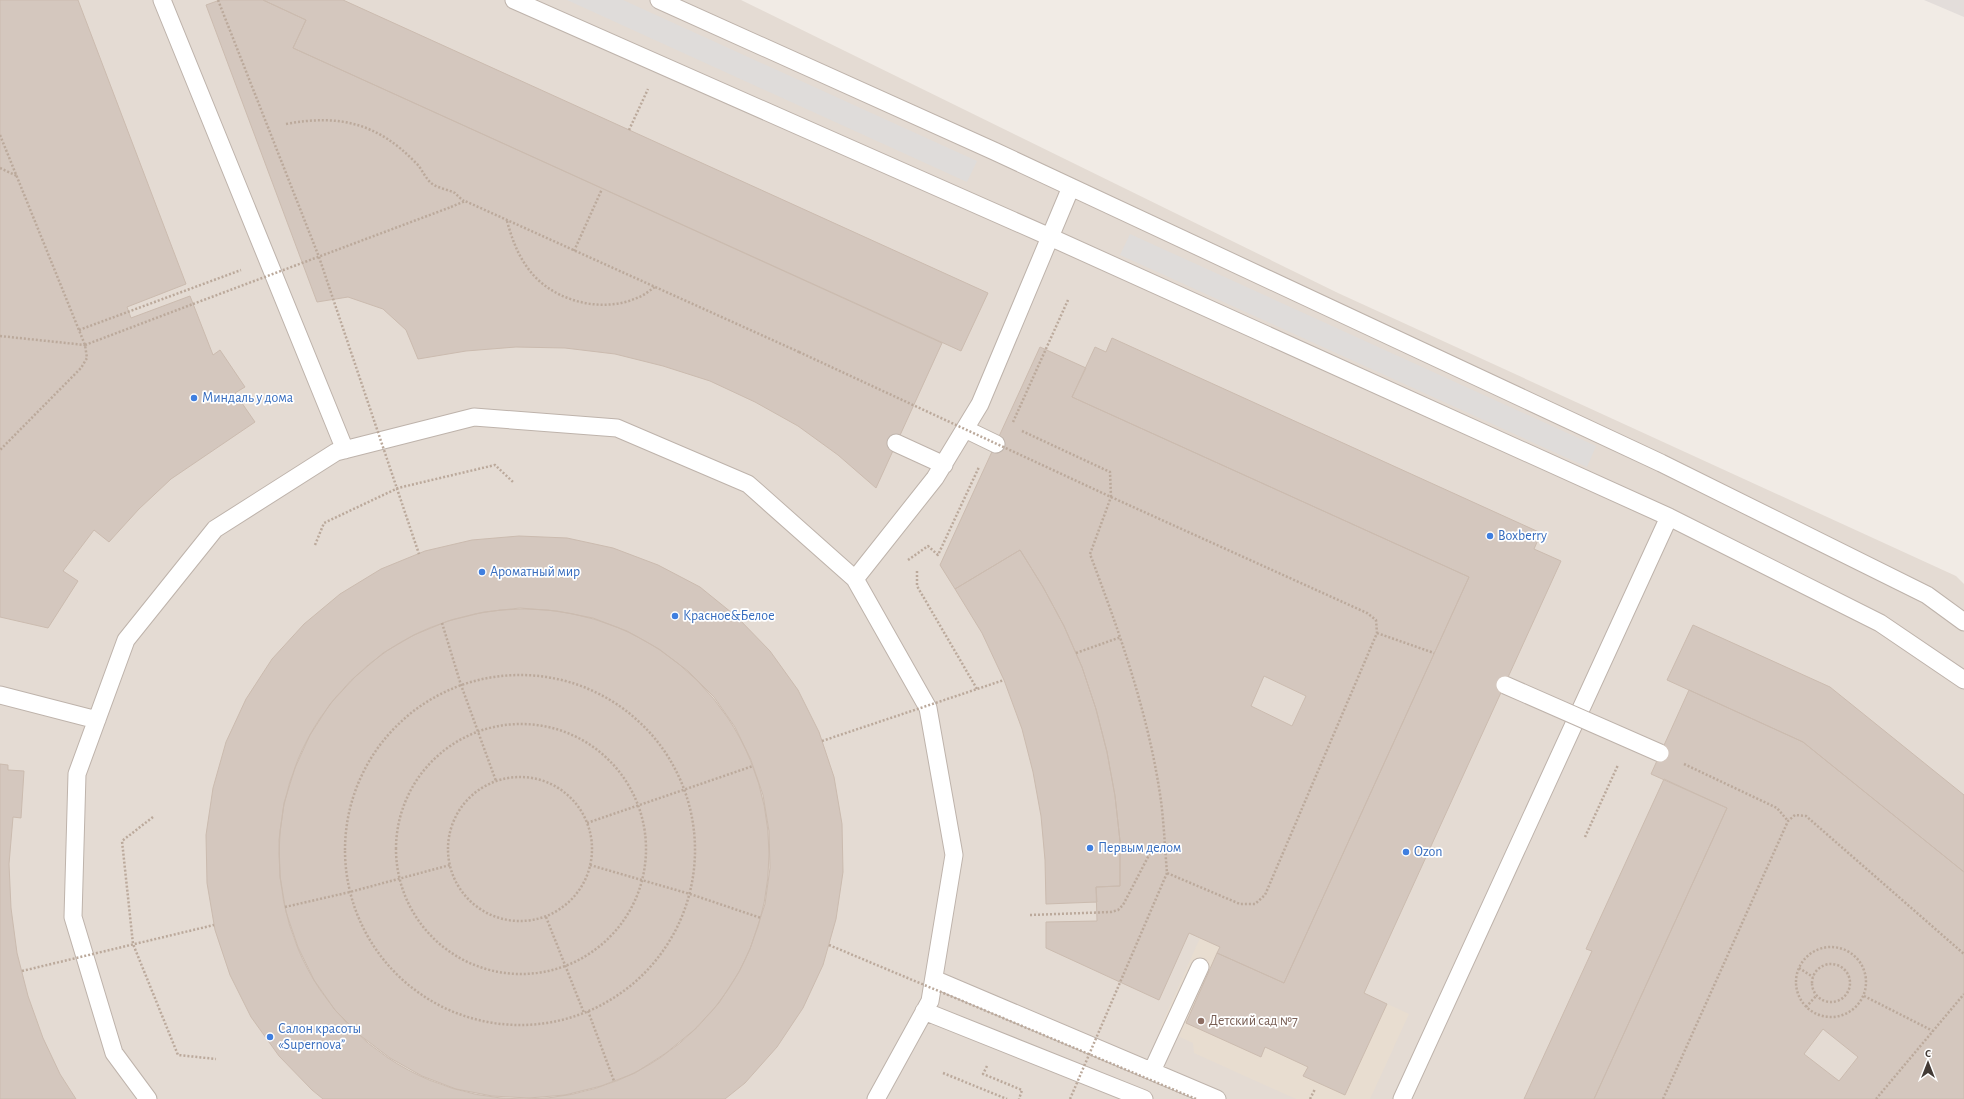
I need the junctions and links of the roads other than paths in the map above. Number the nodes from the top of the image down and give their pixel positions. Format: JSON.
{"nodes":[{"id":1,"x":162,"y":0,"type":"edge"},
{"id":2,"x":514,"y":0,"type":"edge"},
{"id":3,"x":659,"y":0,"type":"edge"},
{"id":4,"x":1071,"y":187,"type":"junction"},
{"id":5,"x":1050,"y":237,"type":"junction"},
{"id":6,"x":965,"y":430,"type":"junction"},
{"id":7,"x":896,"y":443,"type":"dead end"},
{"id":8,"x":996,"y":444,"type":"road end"},
{"id":9,"x":345,"y":450,"type":"junction"},
{"id":10,"x":944,"y":465,"type":"junction"},
{"id":11,"x":1669,"y":517,"type":"junction"},
{"id":12,"x":855,"y":579,"type":"junction"},
{"id":13,"x":1964,"y":622,"type":"edge"},
{"id":14,"x":1964,"y":680,"type":"edge"},
{"id":15,"x":1505,"y":685,"type":"dead end"},
{"id":16,"x":0,"y":695,"type":"edge"},
{"id":17,"x":97,"y":720,"type":"junction"},
{"id":18,"x":1660,"y":753,"type":"road end"},
{"id":19,"x":1200,"y":967,"type":"dead end"},
{"id":20,"x":934,"y":979,"type":"junction"},
{"id":21,"x":924,"y":1011,"type":"junction"},
{"id":22,"x":1152,"y":1071,"type":"junction"},
{"id":23,"x":148,"y":1099,"type":"edge"},
{"id":24,"x":876,"y":1099,"type":"edge"},
{"id":25,"x":1144,"y":1099,"type":"edge"},
{"id":26,"x":1217,"y":1099,"type":"edge"},
{"id":27,"x":1402,"y":1099,"type":"edge"}],
"edges":[{"from":1,"to":9,"type":"lane"},
{"from":2,"to":5,"type":"lane"},
{"from":3,"to":4,"type":"lane"},
{"from":4,"to":5,"type":"lane"},
{"from":4,"to":13,"type":"lane"},
{"from":5,"to":6,"type":"lane"},
{"from":5,"to":11,"type":"lane"},
{"from":6,"to":8,"type":"lane"},
{"from":6,"to":10,"type":"lane"},
{"from":7,"to":10,"type":"lane"},
{"from":9,"to":12,"type":"lane"},
{"from":9,"to":17,"type":"lane"},
{"from":10,"to":12,"type":"lane"},
{"from":11,"to":14,"type":"lane"},
{"from":11,"to":27,"type":"lane"},
{"from":12,"to":20,"type":"lane"},
{"from":15,"to":18,"type":"lane","bridge":true},
{"from":16,"to":17,"type":"lane"},
{"from":17,"to":23,"type":"lane"},
{"from":19,"to":22,"type":"lane"},
{"from":20,"to":21,"type":"lane"},
{"from":20,"to":22,"type":"lane"},
{"from":21,"to":24,"type":"lane"},
{"from":21,"to":25,"type":"lane"},
{"from":22,"to":26,"type":"lane"}]}
